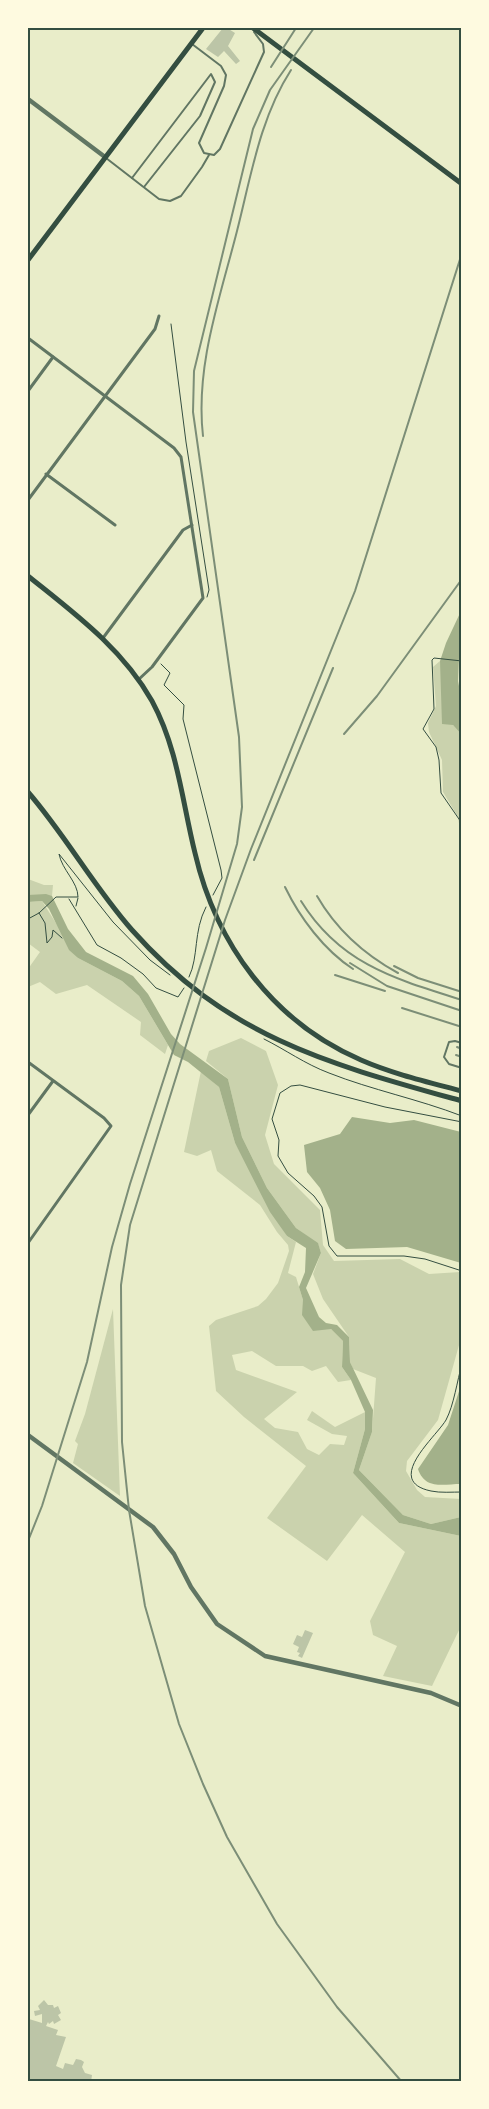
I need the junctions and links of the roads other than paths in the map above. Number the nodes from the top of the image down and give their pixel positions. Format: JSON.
{"nodes":[{"id":1,"x":203,"y":28,"type":"edge"},
{"id":2,"x":252,"y":28,"type":"edge"},
{"id":3,"x":191,"y":43,"type":"junction"},
{"id":4,"x":28,"y":99,"type":"edge"},
{"id":5,"x":208,"y":155,"type":"junction"},
{"id":6,"x":105,"y":157,"type":"junction"},
{"id":7,"x":132,"y":178,"type":"junction"},
{"id":8,"x":462,"y":184,"type":"edge"},
{"id":9,"x":144,"y":187,"type":"junction"},
{"id":10,"x":28,"y":260,"type":"edge"},
{"id":11,"x":159,"y":316,"type":"dead end"},
{"id":12,"x":28,"y":338,"type":"edge"},
{"id":13,"x":53,"y":357,"type":"junction"},
{"id":14,"x":28,"y":391,"type":"edge"},
{"id":15,"x":106,"y":397,"type":"junction"},
{"id":16,"x":46,"y":474,"type":"junction"},
{"id":17,"x":28,"y":500,"type":"edge"},
{"id":18,"x":115,"y":524,"type":"dead end"},
{"id":19,"x":192,"y":525,"type":"junction"},
{"id":20,"x":28,"y":576,"type":"edge"},
{"id":21,"x":103,"y":638,"type":"junction"},
{"id":22,"x":138,"y":680,"type":"junction"},
{"id":23,"x":28,"y":792,"type":"edge"},
{"id":24,"x":462,"y":1042,"type":"edge"},
{"id":25,"x":28,"y":1062,"type":"edge"},
{"id":26,"x":462,"y":1068,"type":"edge"},
{"id":27,"x":53,"y":1081,"type":"junction"},
{"id":28,"x":462,"y":1092,"type":"edge"},
{"id":29,"x":462,"y":1101,"type":"edge"},
{"id":30,"x":28,"y":1115,"type":"edge"},
{"id":31,"x":28,"y":1243,"type":"edge"},
{"id":32,"x":28,"y":1435,"type":"edge"},
{"id":33,"x":462,"y":1706,"type":"edge"}],
"edges":[{"from":1,"to":3,"type":"main road"},
{"from":2,"to":5,"type":"lane"},
{"from":2,"to":8,"type":"main road"},
{"from":3,"to":5,"type":"lane"},
{"from":3,"to":6,"type":"main road"},
{"from":4,"to":6,"type":"street"},
{"from":5,"to":9,"type":"lane"},
{"from":6,"to":7,"type":"lane"},
{"from":6,"to":10,"type":"main road"},
{"from":7,"to":9,"type":"lane"},
{"from":7,"to":9,"type":"lane"},
{"from":11,"to":15,"type":"street"},
{"from":12,"to":13,"type":"street"},
{"from":13,"to":14,"type":"street"},
{"from":13,"to":15,"type":"street"},
{"from":15,"to":16,"type":"street"},
{"from":15,"to":19,"type":"street"},
{"from":16,"to":17,"type":"street"},
{"from":16,"to":18,"type":"street"},
{"from":19,"to":21,"type":"street"},
{"from":19,"to":22,"type":"street"},
{"from":20,"to":21,"type":"main road"},
{"from":21,"to":22,"type":"main road"},
{"from":22,"to":28,"type":"main road"},
{"from":23,"to":29,"type":"main road"},
{"from":24,"to":26,"type":"lane"},
{"from":25,"to":27,"type":"street"},
{"from":27,"to":30,"type":"street"},
{"from":27,"to":31,"type":"street"},
{"from":32,"to":33,"type":"street"}]}
